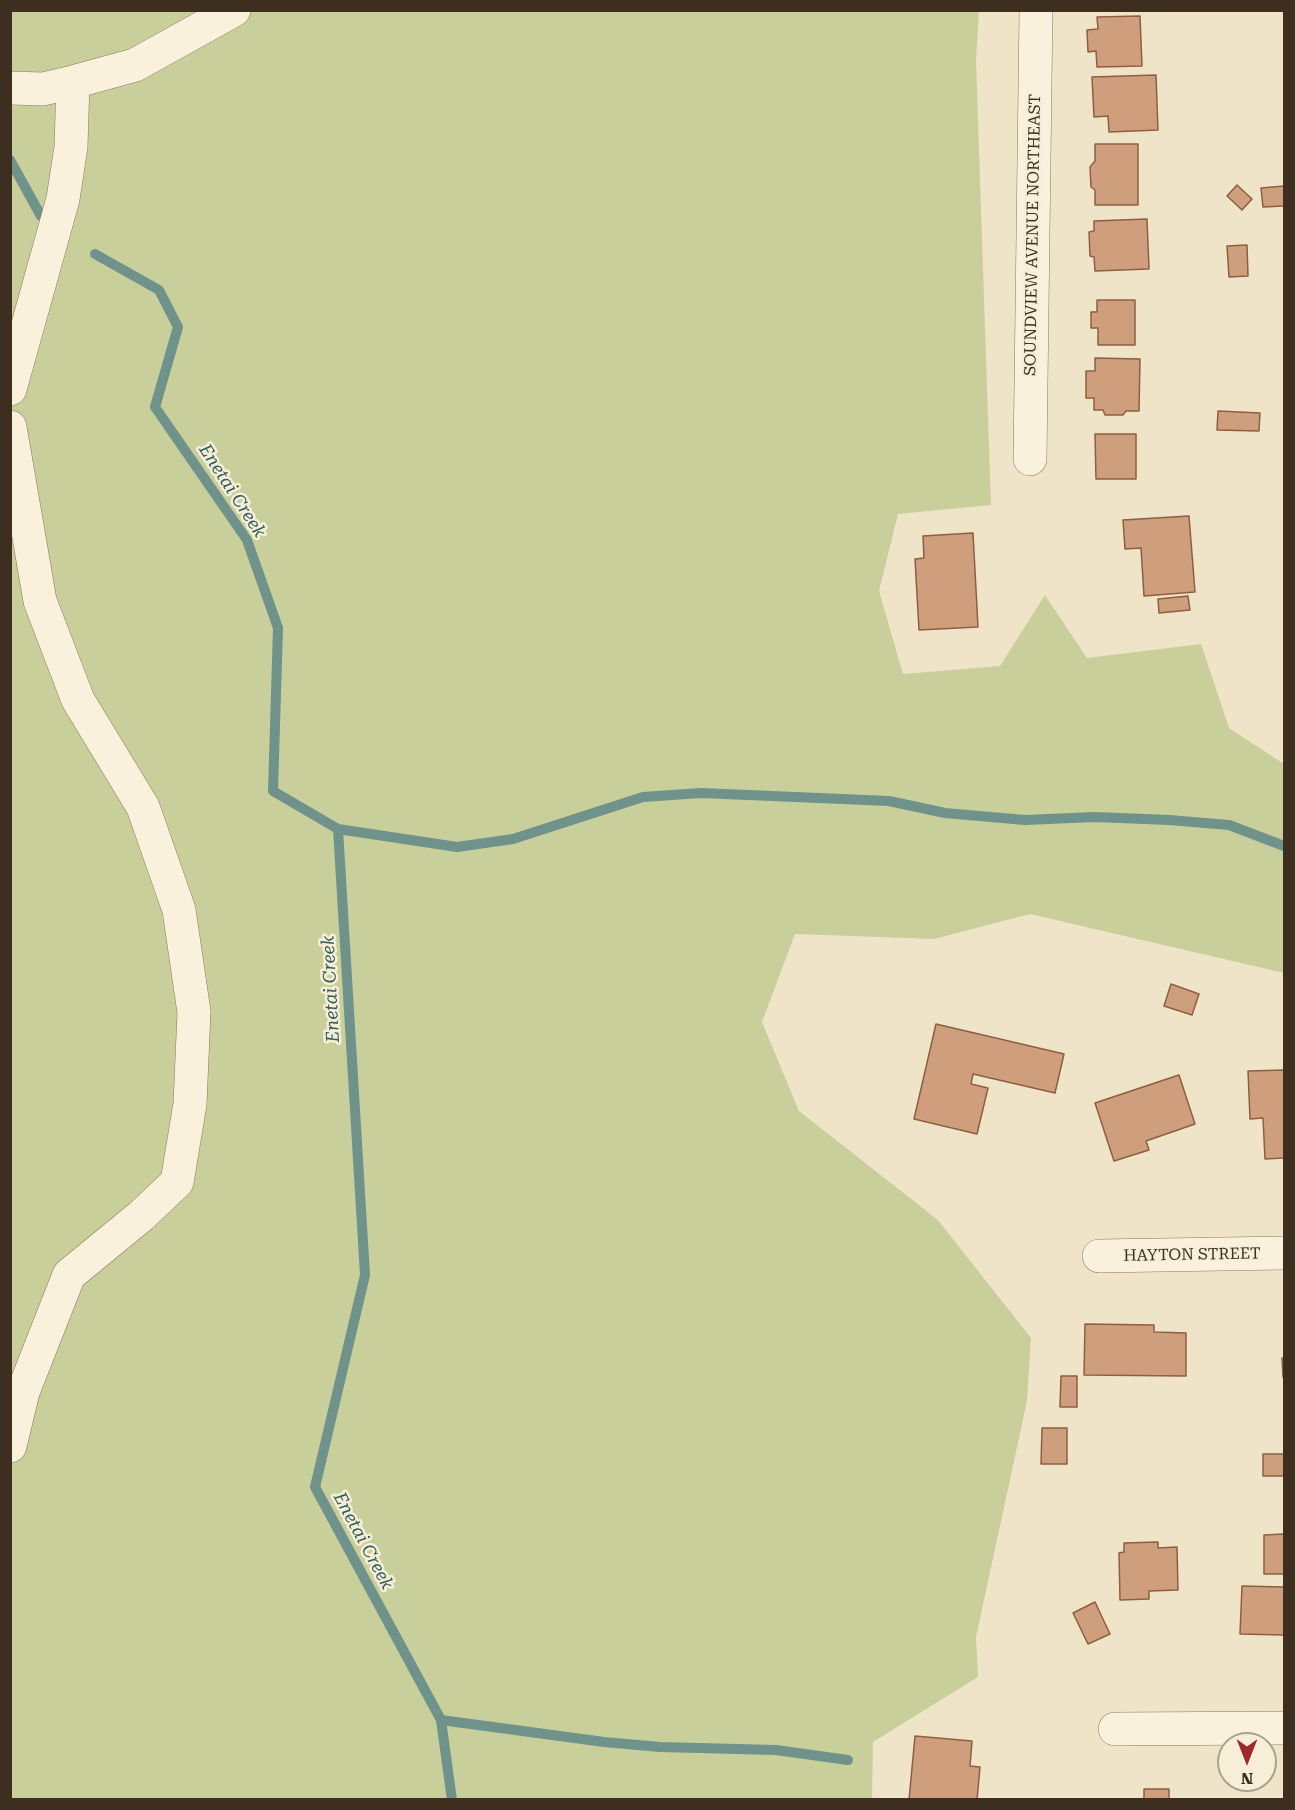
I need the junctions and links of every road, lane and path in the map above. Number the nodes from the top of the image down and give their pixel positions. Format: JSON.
{"nodes":[{"id":1,"x":234,"y":10,"type":"edge"},
{"id":2,"x":1036,"y":10,"type":"edge"},
{"id":3,"x":58,"y":86,"type":"junction"},
{"id":4,"x":10,"y":88,"type":"edge"},
{"id":5,"x":10,"y":389,"type":"edge"},
{"id":6,"x":10,"y":427,"type":"edge"},
{"id":7,"x":1030,"y":459,"type":"dead end"},
{"id":8,"x":1284,"y":1253,"type":"edge"},
{"id":9,"x":1099,"y":1256,"type":"dead end"},
{"id":10,"x":10,"y":1446,"type":"edge"},
{"id":11,"x":1284,"y":1728,"type":"edge"},
{"id":12,"x":1115,"y":1729,"type":"dead end"}],
"edges":[{"from":1,"to":3,"type":"street"},
{"from":2,"to":7,"type":"street","name":"SOUNDVIEW AVENUE NORTHEAST"},
{"from":3,"to":4,"type":"street"},
{"from":3,"to":5,"type":"street"},
{"from":6,"to":10,"type":"street"},
{"from":8,"to":9,"type":"street","name":"HAYTON STREET"},
{"from":11,"to":12,"type":"street"}]}
